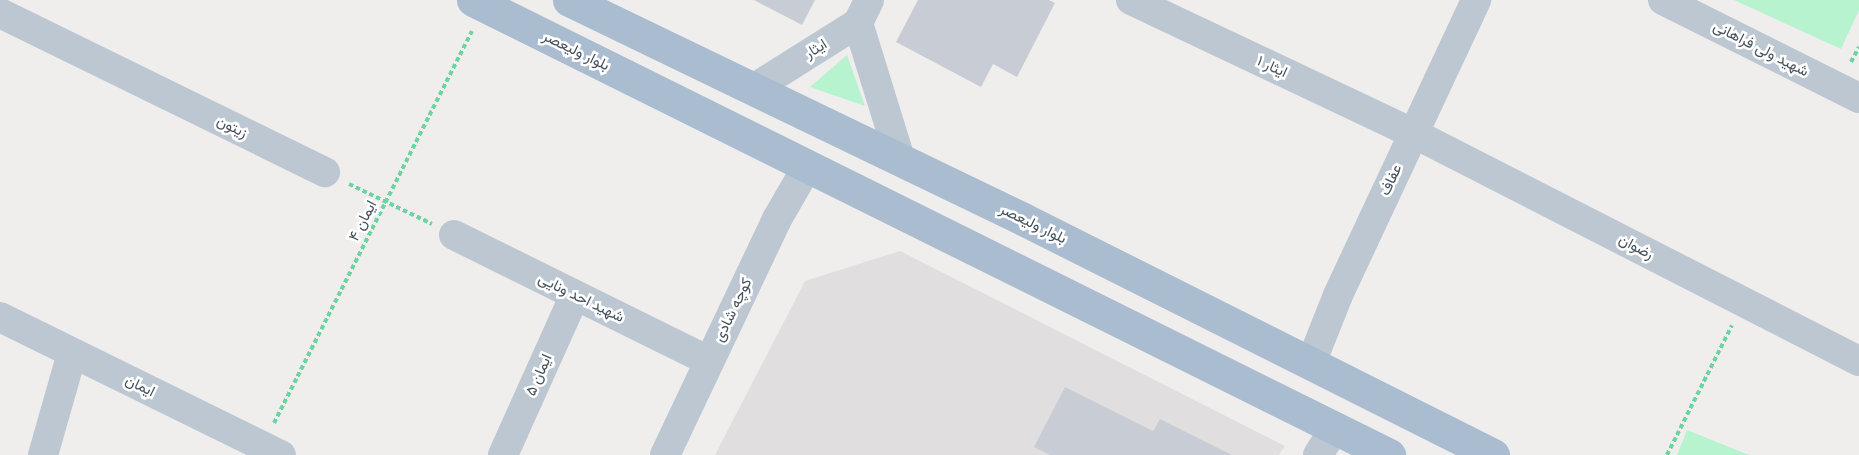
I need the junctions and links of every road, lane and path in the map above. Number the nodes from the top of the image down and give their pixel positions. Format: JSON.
{"nodes":[{"id":1,"x":569,"y":0,"type":"edge"},
{"id":2,"x":1131,"y":0,"type":"edge"},
{"id":3,"x":1476,"y":0,"type":"edge"},
{"id":4,"x":1663,"y":0,"type":"edge"},
{"id":5,"x":479,"y":3,"type":"edge"},
{"id":6,"x":863,"y":11,"type":"edge"},
{"id":7,"x":7,"y":18,"type":"edge"},
{"id":8,"x":753,"y":89,"type":"junction"},
{"id":9,"x":1859,"y":98,"type":"edge"},
{"id":10,"x":1413,"y":133,"type":"junction"},
{"id":11,"x":900,"y":159,"type":"junction"},
{"id":12,"x":807,"y":167,"type":"junction"},
{"id":13,"x":326,"y":172,"type":"joint"},
{"id":14,"x":386,"y":202,"type":"junction"},
{"id":15,"x":454,"y":235,"type":"joint"},
{"id":16,"x":575,"y":295,"type":"junction"},
{"id":17,"x":1743,"y":303,"type":"junction"},
{"id":18,"x":0,"y":317,"type":"edge"},
{"id":19,"x":72,"y":352,"type":"junction"},
{"id":20,"x":709,"y":361,"type":"junction"},
{"id":21,"x":1859,"y":361,"type":"edge"},
{"id":22,"x":1311,"y":363,"type":"junction"},
{"id":23,"x":1326,"y":442,"type":"edge"},
{"id":24,"x":272,"y":451,"type":"edge"},
{"id":25,"x":43,"y":455,"type":"edge"},
{"id":26,"x":503,"y":455,"type":"edge"},
{"id":27,"x":664,"y":455,"type":"edge"},
{"id":28,"x":1389,"y":455,"type":"edge"},
{"id":29,"x":1492,"y":455,"type":"edge"},
{"id":30,"x":1667,"y":455,"type":"edge"}],
"edges":[{"from":1,"to":8,"type":"main road","name":"بلوار ولیعصر"},
{"from":2,"to":10,"type":"street","name":"ایثار ۱"},
{"from":3,"to":10,"type":"street","name":"عفاف"},
{"from":4,"to":9,"type":"street","name":"شهید ولی فراهانی"},
{"from":5,"to":12,"type":"main road","name":"بلوار ولیعصر"},
{"from":5,"to":14,"type":"path","name":"ایمان ۴"},
{"from":6,"to":8,"type":"street","name":"ایثار"},
{"from":6,"to":11,"type":"street"},
{"from":7,"to":13,"type":"street","name":"زیتون"},
{"from":8,"to":11,"type":"main road","name":"بلوار ولیعصر"},
{"from":10,"to":17,"type":"street","name":"رضوان"},
{"from":10,"to":22,"type":"street","name":"عفاف"},
{"from":11,"to":22,"type":"main road","name":"بلوار ولیعصر"},
{"from":12,"to":20,"type":"street","name":"کوچه شادی"},
{"from":12,"to":23,"type":"main road","name":"بلوار ولیعصر"},
{"from":13,"to":14,"type":"path"},
{"from":14,"to":15,"type":"path"},
{"from":14,"to":24,"type":"path","name":"ایمان ۴"},
{"from":15,"to":16,"type":"street","name":"شهید احد ونایی"},
{"from":16,"to":20,"type":"street","name":"شهید احد ونایی"},
{"from":16,"to":26,"type":"street","name":"ایمان ۵"},
{"from":17,"to":21,"type":"street","name":"رضوان"},
{"from":17,"to":30,"type":"path"},
{"from":18,"to":19,"type":"street","name":"ایمان"},
{"from":19,"to":24,"type":"street","name":"ایمان"},
{"from":19,"to":25,"type":"street"},
{"from":20,"to":27,"type":"street","name":"کوچه شادی"},
{"from":22,"to":23,"type":"main road"},
{"from":22,"to":29,"type":"main road","name":"بلوار ولیعصر"},
{"from":23,"to":28,"type":"main road","name":"بلوار ولیعصر"}]}
